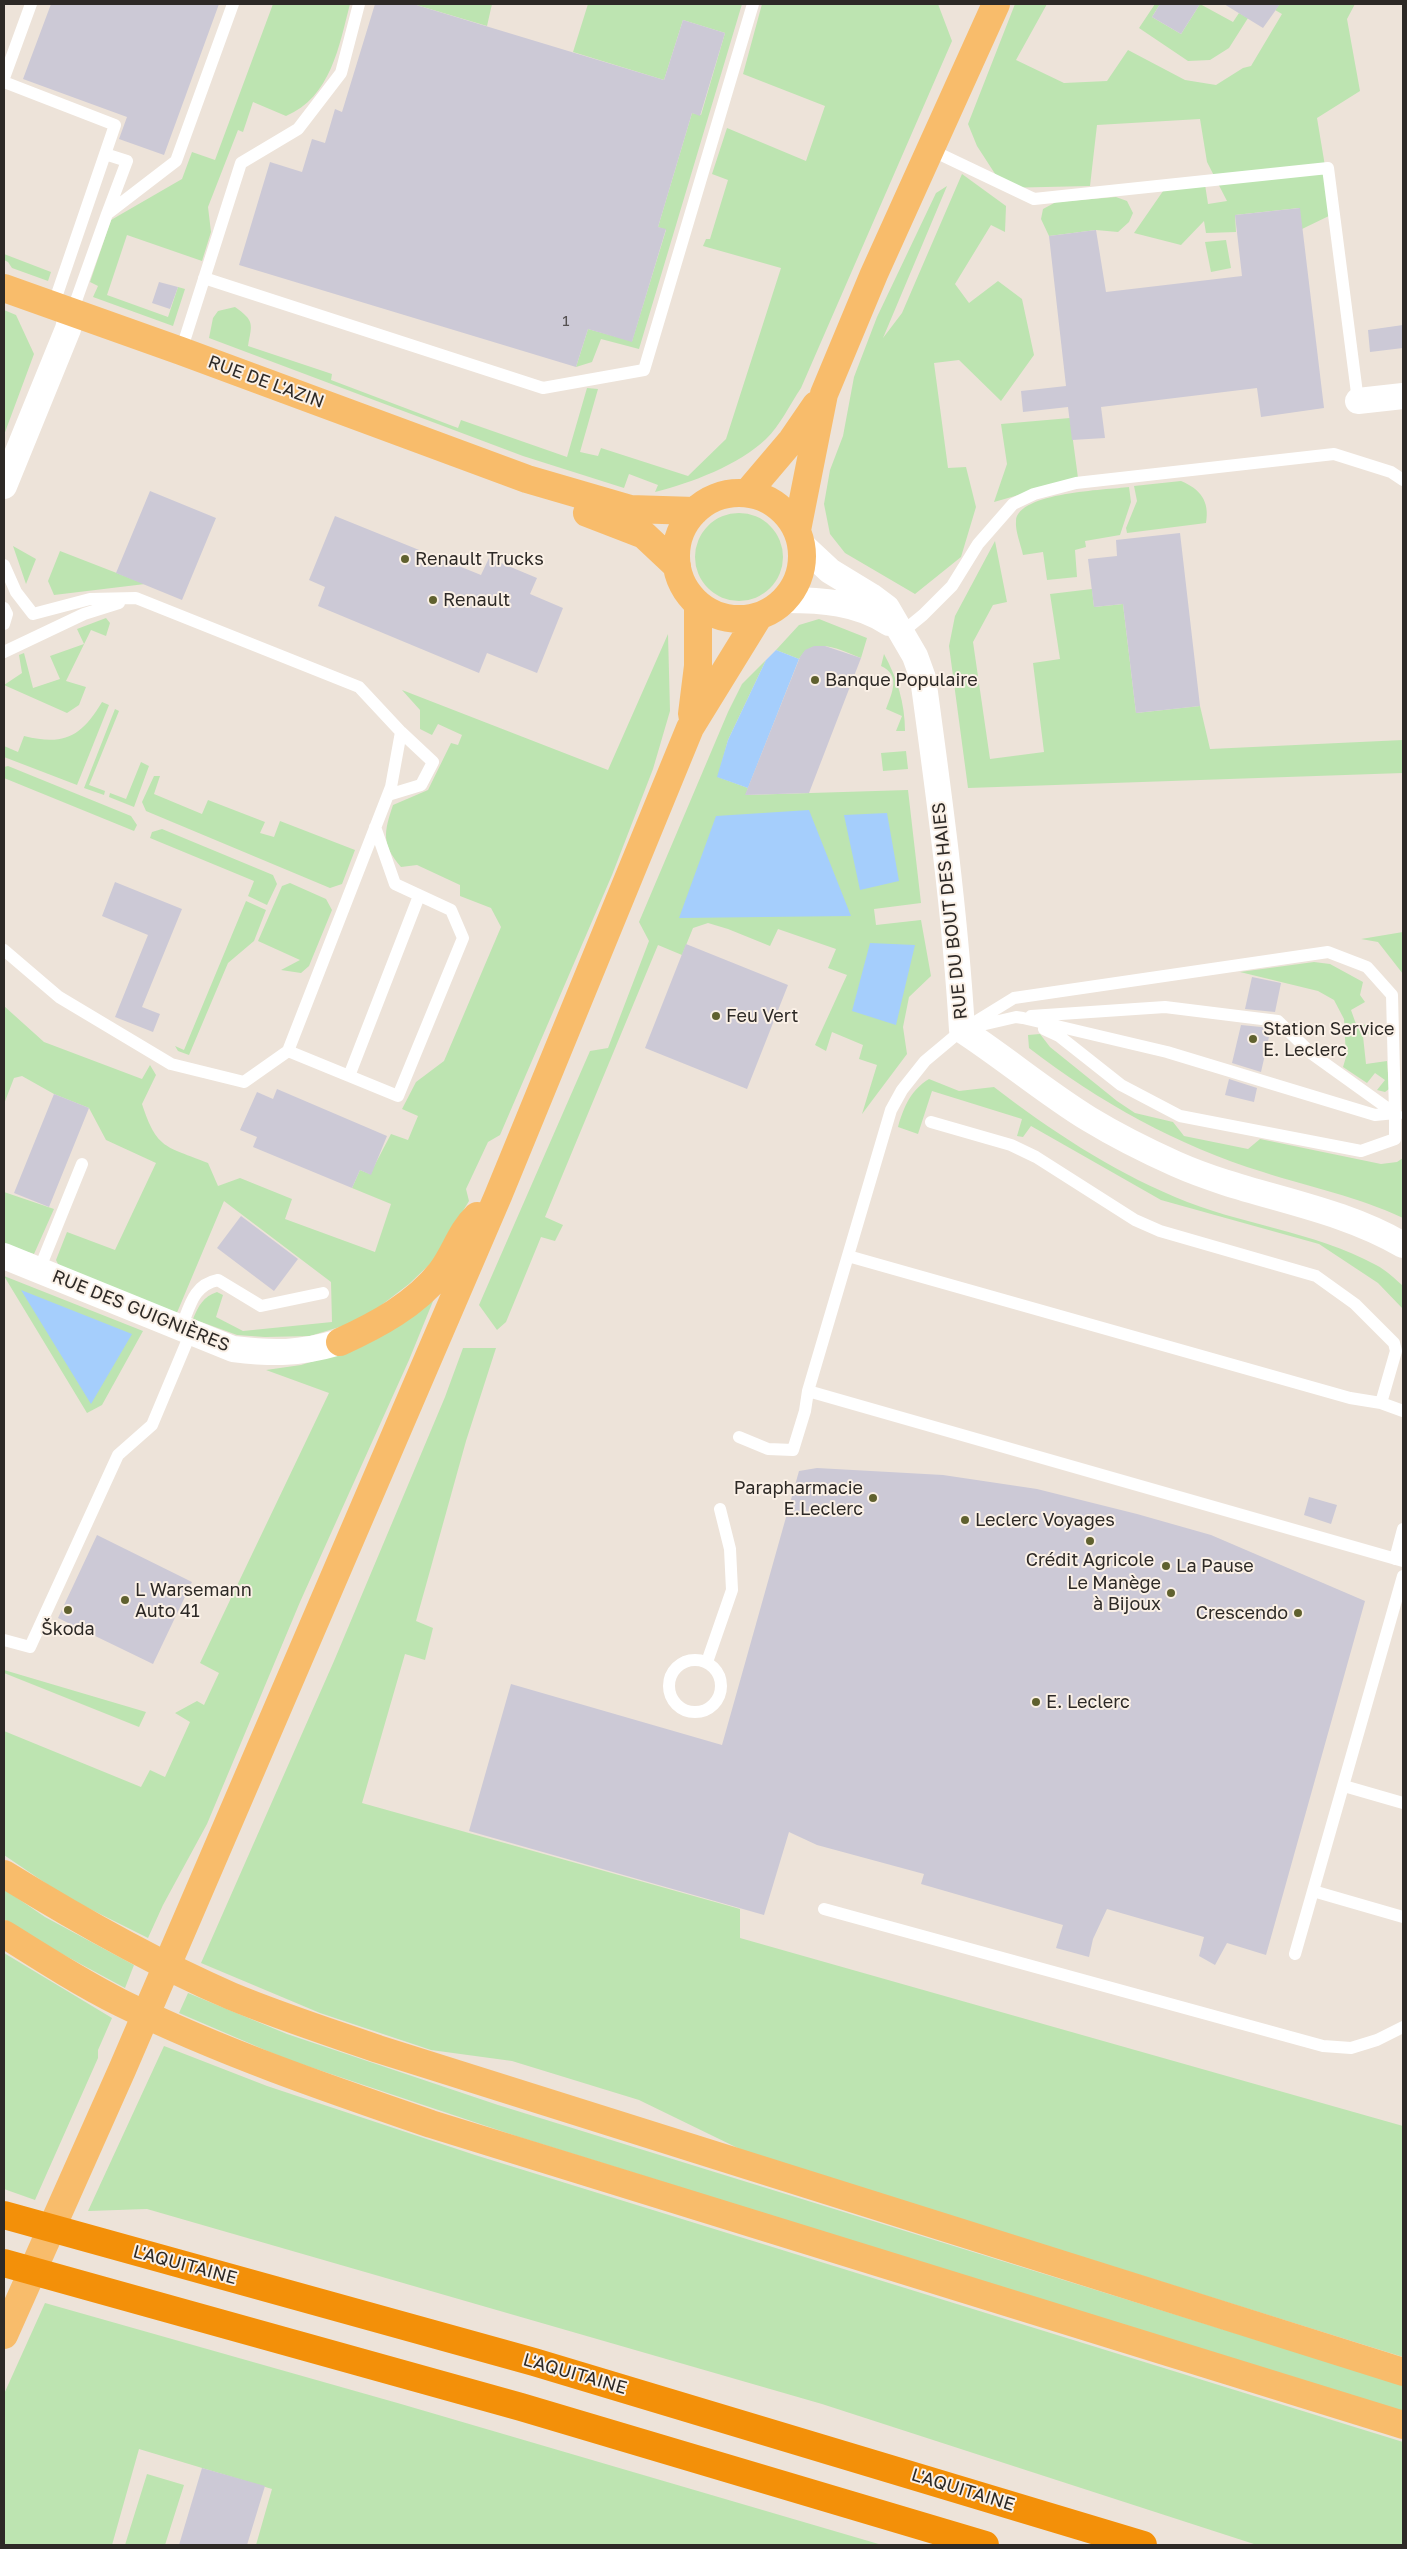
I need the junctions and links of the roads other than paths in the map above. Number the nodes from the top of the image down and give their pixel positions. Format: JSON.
{"nodes":[{"id":1,"x":31,"y":4,"type":"edge"},
{"id":2,"x":233,"y":4,"type":"edge"},
{"id":3,"x":359,"y":4,"type":"edge"},
{"id":4,"x":753,"y":4,"type":"edge"},
{"id":5,"x":990,"y":5,"type":"edge"},
{"id":6,"x":4,"y":78,"type":"edge"},
{"id":7,"x":4,"y":82,"type":"edge"},
{"id":8,"x":929,"y":149,"type":"junction"},
{"id":9,"x":105,"y":154,"type":"junction"},
{"id":10,"x":107,"y":214,"type":"junction"},
{"id":11,"x":204,"y":278,"type":"junction"},
{"id":12,"x":4,"y":288,"type":"edge"},
{"id":13,"x":63,"y":309,"type":"junction"},
{"id":14,"x":182,"y":351,"type":"junction"},
{"id":15,"x":824,"y":394,"type":"junction"},
{"id":16,"x":1403,"y":396,"type":"edge"},
{"id":17,"x":1358,"y":400,"type":"joint"},
{"id":18,"x":528,"y":479,"type":"junction"},
{"id":19,"x":1403,"y":480,"type":"edge"},
{"id":20,"x":4,"y":486,"type":"edge"},
{"id":21,"x":747,"y":493,"type":"junction"},
{"id":22,"x":695,"y":511,"type":"junction"},
{"id":23,"x":799,"y":537,"type":"junction"},
{"id":24,"x":4,"y":565,"type":"edge"},
{"id":25,"x":677,"y":566,"type":"junction"},
{"id":26,"x":136,"y":598,"type":"junction"},
{"id":27,"x":785,"y":600,"type":"junction"},
{"id":28,"x":698,"y":604,"type":"junction"},
{"id":29,"x":4,"y":608,"type":"edge"},
{"id":30,"x":759,"y":616,"type":"junction"},
{"id":31,"x":4,"y":624,"type":"edge"},
{"id":32,"x":901,"y":633,"type":"junction"},
{"id":33,"x":4,"y":652,"type":"edge"},
{"id":34,"x":690,"y":728,"type":"junction"},
{"id":35,"x":401,"y":732,"type":"junction"},
{"id":36,"x":388,"y":795,"type":"junction"},
{"id":37,"x":375,"y":827,"type":"junction"},
{"id":38,"x":419,"y":896,"type":"junction"},
{"id":39,"x":4,"y":950,"type":"edge"},
{"id":40,"x":1398,"y":995,"type":"edge"},
{"id":41,"x":1016,"y":1017,"type":"junction"},
{"id":42,"x":962,"y":1030,"type":"junction"},
{"id":43,"x":288,"y":1051,"type":"junction"},
{"id":44,"x":349,"y":1076,"type":"junction"},
{"id":45,"x":1399,"y":1116,"type":"edge"},
{"id":46,"x":932,"y":1122,"type":"dead end"},
{"id":47,"x":1399,"y":1136,"type":"edge"},
{"id":48,"x":82,"y":1164,"type":"dead end"},
{"id":49,"x":498,"y":1196,"type":"junction"},
{"id":50,"x":1403,"y":1245,"type":"edge"},
{"id":51,"x":4,"y":1256,"type":"edge"},
{"id":52,"x":848,"y":1256,"type":"junction"},
{"id":53,"x":38,"y":1270,"type":"junction"},
{"id":54,"x":322,"y":1293,"type":"dead end"},
{"id":55,"x":186,"y":1330,"type":"junction"},
{"id":56,"x":340,"y":1342,"type":"joint"},
{"id":57,"x":808,"y":1391,"type":"junction"},
{"id":58,"x":1381,"y":1403,"type":"junction"},
{"id":59,"x":1403,"y":1410,"type":"edge"},
{"id":60,"x":739,"y":1437,"type":"dead end"},
{"id":61,"x":720,"y":1509,"type":"dead end"},
{"id":62,"x":1403,"y":1529,"type":"edge"},
{"id":63,"x":1399,"y":1560,"type":"edge"},
{"id":64,"x":1403,"y":1576,"type":"edge"},
{"id":65,"x":4,"y":1640,"type":"edge"},
{"id":66,"x":707,"y":1662,"type":"junction"},
{"id":67,"x":1344,"y":1786,"type":"junction"},
{"id":68,"x":1403,"y":1803,"type":"edge"},
{"id":69,"x":4,"y":1874,"type":"edge"},
{"id":70,"x":1313,"y":1891,"type":"junction"},
{"id":71,"x":824,"y":1909,"type":"dead end"},
{"id":72,"x":1403,"y":1917,"type":"edge"},
{"id":73,"x":4,"y":1934,"type":"edge"},
{"id":74,"x":1295,"y":1954,"type":"dead end"},
{"id":75,"x":1403,"y":2027,"type":"edge"},
{"id":76,"x":4,"y":2215,"type":"edge"},
{"id":77,"x":4,"y":2263,"type":"edge"},
{"id":78,"x":6,"y":2330,"type":"edge"},
{"id":79,"x":1403,"y":2372,"type":"edge"},
{"id":80,"x":1403,"y":2426,"type":"edge"},
{"id":81,"x":985,"y":2545,"type":"edge"},
{"id":82,"x":1143,"y":2545,"type":"edge"}],
"edges":[{"from":1,"to":6,"type":"lane"},
{"from":2,"to":10,"type":"lane"},
{"from":3,"to":11,"type":"lane"},
{"from":4,"to":11,"type":"lane"},
{"from":5,"to":8,"type":"main road"},
{"from":7,"to":9,"type":"lane"},
{"from":8,"to":15,"type":"main road"},
{"from":8,"to":17,"type":"lane"},
{"from":9,"to":10,"type":"lane"},
{"from":9,"to":13,"type":"lane"},
{"from":10,"to":13,"type":"lane"},
{"from":11,"to":14,"type":"lane"},
{"from":12,"to":13,"type":"main road","name":"RUE DE L'AZIN"},
{"from":13,"to":14,"type":"main road","name":"RUE DE L'AZIN"},
{"from":13,"to":20,"type":"street"},
{"from":14,"to":18,"type":"main road","name":"RUE DE L'AZIN"},
{"from":15,"to":21,"type":"main road"},
{"from":15,"to":23,"type":"main road"},
{"from":16,"to":17,"type":"street"},
{"from":18,"to":22,"type":"main road","name":"RUE DE L'AZIN"},
{"from":18,"to":25,"type":"main road","name":"RUE DE L'AZIN"},
{"from":19,"to":32,"type":"lane"},
{"from":21,"to":22,"type":"main road"},
{"from":21,"to":23,"type":"main road"},
{"from":22,"to":25,"type":"main road"},
{"from":23,"to":27,"type":"main road"},
{"from":23,"to":32,"type":"street","name":"RUE DU BOUT DES HAIES"},
{"from":24,"to":26,"type":"lane"},
{"from":25,"to":28,"type":"main road"},
{"from":26,"to":33,"type":"lane"},
{"from":26,"to":35,"type":"lane"},
{"from":27,"to":30,"type":"main road"},
{"from":27,"to":32,"type":"street","name":"RUE DU BOUT DES HAIES"},
{"from":28,"to":30,"type":"main road"},
{"from":28,"to":34,"type":"main road"},
{"from":29,"to":31,"type":"lane"},
{"from":30,"to":34,"type":"main road"},
{"from":32,"to":42,"type":"street","name":"RUE DU BOUT DES HAIES"},
{"from":34,"to":49,"type":"main road"},
{"from":35,"to":36,"type":"lane"},
{"from":35,"to":36,"type":"lane"},
{"from":36,"to":37,"type":"lane"},
{"from":37,"to":38,"type":"lane"},
{"from":37,"to":43,"type":"lane"},
{"from":38,"to":44,"type":"lane"},
{"from":38,"to":44,"type":"lane"},
{"from":39,"to":43,"type":"lane"},
{"from":40,"to":42,"type":"lane"},
{"from":40,"to":45,"type":"lane"},
{"from":41,"to":42,"type":"lane"},
{"from":41,"to":45,"type":"lane"},
{"from":41,"to":45,"type":"lane"},
{"from":41,"to":47,"type":"lane"},
{"from":42,"to":50,"type":"street","name":"RUE DU BOUT DES HAIES"},
{"from":42,"to":52,"type":"lane"},
{"from":43,"to":44,"type":"lane"},
{"from":45,"to":47,"type":"lane"},
{"from":46,"to":58,"type":"lane"},
{"from":48,"to":53,"type":"lane"},
{"from":49,"to":56,"type":"main road"},
{"from":49,"to":78,"type":"main road"},
{"from":51,"to":53,"type":"street","name":"RUE DES GUIGNIÈRES"},
{"from":52,"to":57,"type":"lane"},
{"from":52,"to":58,"type":"lane"},
{"from":53,"to":55,"type":"street","name":"RUE DES GUIGNIÈRES"},
{"from":54,"to":55,"type":"lane"},
{"from":55,"to":56,"type":"street","name":"RUE DES GUIGNIÈRES"},
{"from":55,"to":65,"type":"lane"},
{"from":57,"to":60,"type":"lane"},
{"from":57,"to":63,"type":"lane"},
{"from":58,"to":59,"type":"lane"},
{"from":61,"to":66,"type":"lane"},
{"from":62,"to":63,"type":"lane"},
{"from":64,"to":67,"type":"lane"},
{"from":66,"to":66,"type":"lane"},
{"from":67,"to":68,"type":"lane"},
{"from":67,"to":70,"type":"lane"},
{"from":69,"to":79,"type":"main road"},
{"from":70,"to":72,"type":"lane"},
{"from":70,"to":74,"type":"lane"},
{"from":71,"to":75,"type":"lane"},
{"from":73,"to":80,"type":"main road"},
{"from":76,"to":82,"type":"highway","name":"L'AQUITAINE"},
{"from":77,"to":81,"type":"highway"}]}
